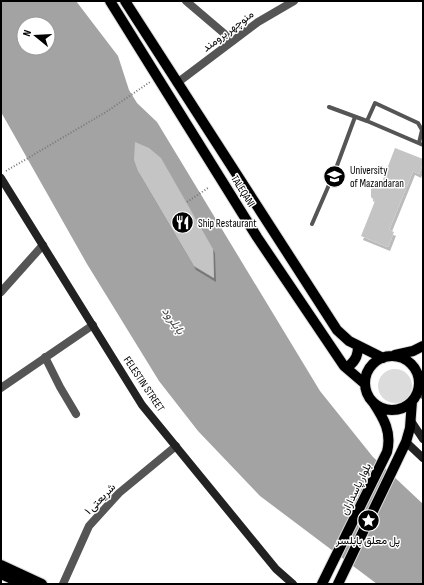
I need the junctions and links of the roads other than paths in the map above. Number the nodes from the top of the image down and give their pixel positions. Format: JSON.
{"nodes":[{"id":1,"x":110,"y":1,"type":"edge"},
{"id":2,"x":125,"y":1,"type":"edge"},
{"id":3,"x":186,"y":1,"type":"edge"},
{"id":4,"x":294,"y":1,"type":"edge"},
{"id":5,"x":233,"y":41,"type":"junction"},
{"id":6,"x":177,"y":83,"type":"junction"},
{"id":7,"x":329,"y":107,"type":"dead end"},
{"id":8,"x":355,"y":117,"type":"junction"},
{"id":9,"x":367,"y":121,"type":"junction"},
{"id":10,"x":421,"y":144,"type":"edge"},
{"id":11,"x":1,"y":178,"type":"edge"},
{"id":12,"x":312,"y":224,"type":"dead end"},
{"id":13,"x":43,"y":245,"type":"junction"},
{"id":14,"x":1,"y":292,"type":"edge"},
{"id":15,"x":93,"y":325,"type":"junction"},
{"id":16,"x":358,"y":346,"type":"junction"},
{"id":17,"x":423,"y":346,"type":"edge"},
{"id":18,"x":45,"y":357,"type":"junction"},
{"id":19,"x":388,"y":357,"type":"junction"},
{"id":20,"x":344,"y":366,"type":"junction"},
{"id":21,"x":421,"y":378,"type":"edge"},
{"id":22,"x":365,"y":384,"type":"junction"},
{"id":23,"x":1,"y":388,"type":"edge"},
{"id":24,"x":420,"y":393,"type":"edge"},
{"id":25,"x":412,"y":401,"type":"junction"},
{"id":26,"x":373,"y":402,"type":"junction"},
{"id":27,"x":76,"y":414,"type":"dead end"},
{"id":28,"x":411,"y":421,"type":"junction"},
{"id":29,"x":423,"y":439,"type":"edge"},
{"id":30,"x":406,"y":442,"type":"junction"},
{"id":31,"x":176,"y":446,"type":"junction"},
{"id":32,"x":423,"y":458,"type":"edge"},
{"id":33,"x":1,"y":565,"type":"edge"},
{"id":34,"x":1,"y":574,"type":"edge"},
{"id":35,"x":23,"y":584,"type":"edge"},
{"id":36,"x":42,"y":584,"type":"edge"},
{"id":37,"x":63,"y":584,"type":"edge"},
{"id":38,"x":293,"y":584,"type":"edge"},
{"id":39,"x":322,"y":584,"type":"edge"},
{"id":40,"x":338,"y":584,"type":"edge"}],
"edges":[{"from":1,"to":20,"type":"main road","name":"TALEQANI"},
{"from":2,"to":6,"type":"main road","name":"TALEQANI"},
{"from":3,"to":5,"type":"street"},
{"from":4,"to":5,"type":"street","name":"منوچهر برومند"},
{"from":5,"to":6,"type":"street","name":"منوچهر برومند"},
{"from":6,"to":16,"type":"main road","name":"TALEQANI"},
{"from":7,"to":8,"type":"lane"},
{"from":8,"to":9,"type":"lane"},
{"from":8,"to":12,"type":"lane"},
{"from":9,"to":10,"type":"lane"},
{"from":9,"to":10,"type":"lane"},
{"from":11,"to":13,"type":"main road","name":"FELESTIN STREET"},
{"from":13,"to":14,"type":"street"},
{"from":13,"to":15,"type":"main road","name":"FELESTIN STREET"},
{"from":15,"to":18,"type":"street"},
{"from":15,"to":31,"type":"main road","name":"FELESTIN STREET"},
{"from":16,"to":19,"type":"main road","name":"TALEQANI"},
{"from":16,"to":20,"type":"main road"},
{"from":17,"to":19,"type":"main road"},
{"from":18,"to":23,"type":"street"},
{"from":18,"to":27,"type":"street"},
{"from":19,"to":21,"type":"main road"},
{"from":19,"to":22,"type":"main road"},
{"from":20,"to":22,"type":"main road","name":"TALEQANI"},
{"from":21,"to":24,"type":"main road"},
{"from":22,"to":26,"type":"main road"},
{"from":24,"to":25,"type":"main road"},
{"from":25,"to":26,"type":"main road"},
{"from":25,"to":28,"type":"main road"},
{"from":26,"to":39,"type":"main road","name":"بلوار پاسداران"},
{"from":28,"to":29,"type":"main road"},
{"from":28,"to":30,"type":"main road"},
{"from":30,"to":32,"type":"main road"},
{"from":30,"to":40,"type":"main road"},
{"from":31,"to":37,"type":"street","name":"شریعتی ۱"},
{"from":31,"to":38,"type":"main road","name":"FELESTIN STREET"},
{"from":33,"to":36,"type":"main road"},
{"from":34,"to":35,"type":"main road"}]}
